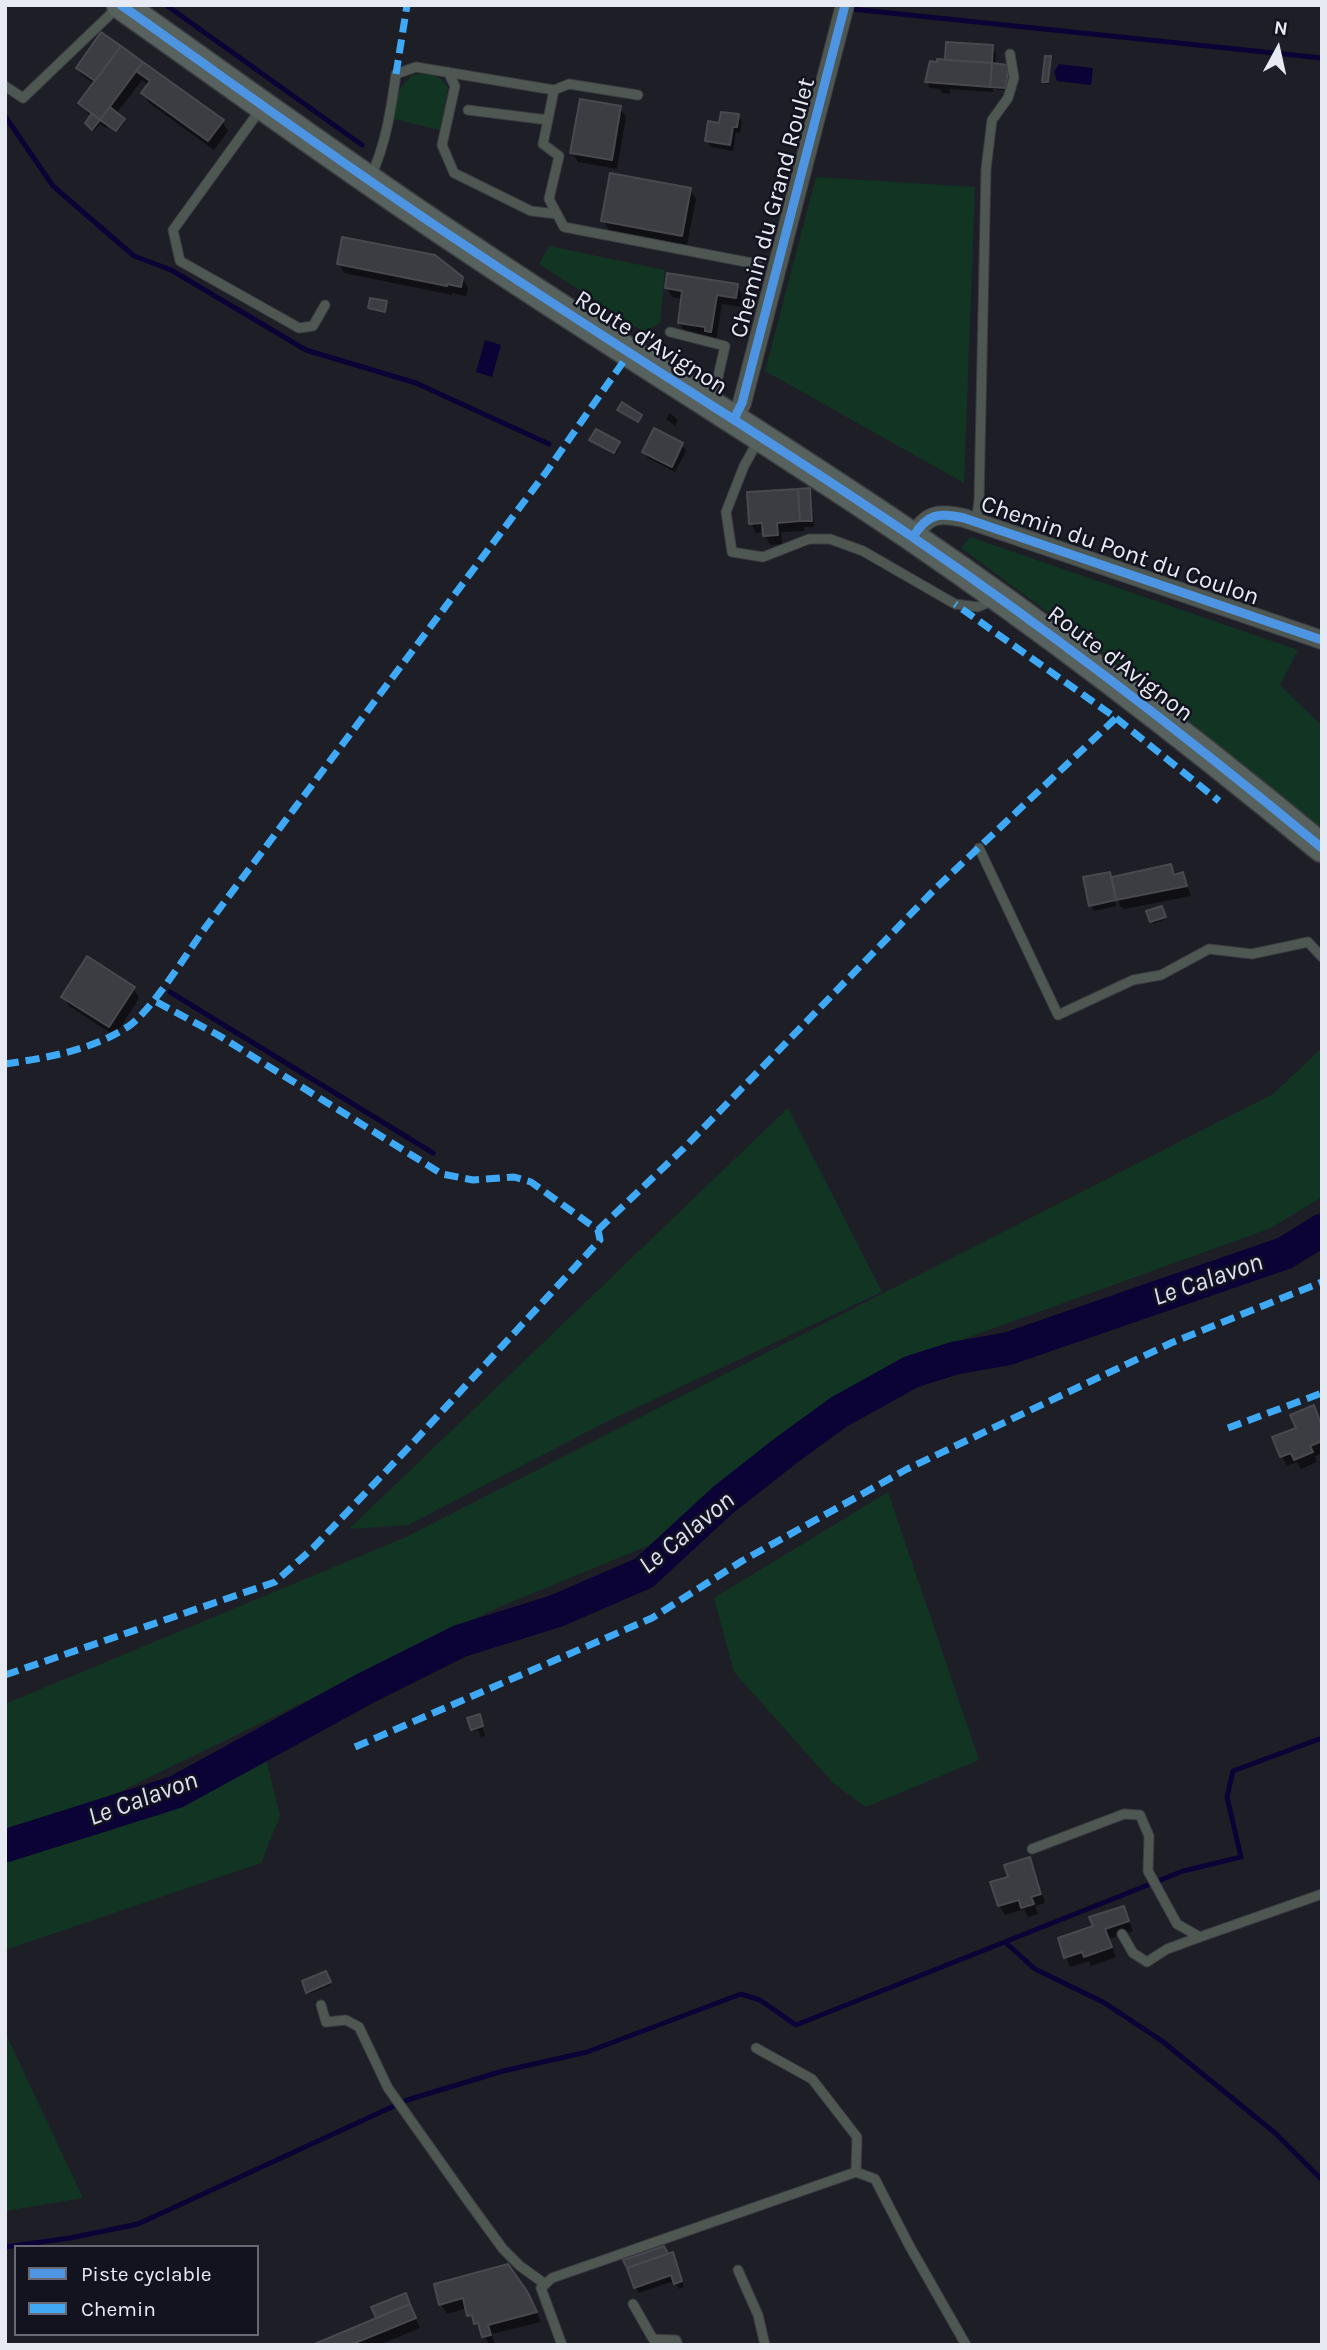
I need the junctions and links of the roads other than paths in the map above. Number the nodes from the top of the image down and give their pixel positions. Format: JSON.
{"nodes":[{"id":1,"x":121,"y":5,"type":"edge"},
{"id":2,"x":845,"y":5,"type":"edge"},
{"id":3,"x":1010,"y":54,"type":"dead end"},
{"id":4,"x":449,"y":72,"type":"junction"},
{"id":5,"x":5,"y":86,"type":"edge"},
{"id":6,"x":554,"y":90,"type":"junction"},
{"id":7,"x":638,"y":95,"type":"dead end"},
{"id":8,"x":263,"y":106,"type":"junction"},
{"id":9,"x":468,"y":110,"type":"dead end"},
{"id":10,"x":548,"y":120,"type":"junction"},
{"id":11,"x":368,"y":180,"type":"junction"},
{"id":12,"x":557,"y":214,"type":"junction"},
{"id":13,"x":757,"y":264,"type":"dead end"},
{"id":14,"x":325,"y":305,"type":"dead end"},
{"id":15,"x":670,"y":332,"type":"dead end"},
{"id":16,"x":708,"y":402,"type":"junction"},
{"id":17,"x":734,"y":419,"type":"junction"},
{"id":18,"x":760,"y":436,"type":"junction"},
{"id":19,"x":976,"y":522,"type":"junction"},
{"id":20,"x":913,"y":537,"type":"junction"},
{"id":21,"x":999,"y":598,"type":"junction"},
{"id":22,"x":1322,"y":640,"type":"edge"},
{"id":23,"x":979,"y":848,"type":"dead end"},
{"id":24,"x":1322,"y":848,"type":"edge"},
{"id":25,"x":1322,"y":957,"type":"edge"},
{"id":26,"x":1032,"y":1849,"type":"dead end"},
{"id":27,"x":1322,"y":1894,"type":"edge"},
{"id":28,"x":1122,"y":1934,"type":"dead end"},
{"id":29,"x":1200,"y":1937,"type":"junction"},
{"id":30,"x":321,"y":2005,"type":"dead end"},
{"id":31,"x":756,"y":2048,"type":"dead end"},
{"id":32,"x":856,"y":2172,"type":"junction"},
{"id":33,"x":738,"y":2270,"type":"dead end"},
{"id":34,"x":545,"y":2284,"type":"junction"},
{"id":35,"x":633,"y":2304,"type":"dead end"},
{"id":36,"x":562,"y":2345,"type":"edge"},
{"id":37,"x":678,"y":2345,"type":"edge"},
{"id":38,"x":765,"y":2345,"type":"edge"},
{"id":39,"x":966,"y":2345,"type":"edge"}],
"edges":[{"from":1,"to":5,"type":"lane"},
{"from":1,"to":8,"type":"main road","name":"Route d'Avignon"},
{"from":2,"to":17,"type":"street","name":"Chemin du Grand Roulet"},
{"from":3,"to":19,"type":"lane"},
{"from":4,"to":6,"type":"lane"},
{"from":4,"to":11,"type":"lane"},
{"from":4,"to":12,"type":"lane"},
{"from":6,"to":7,"type":"lane"},
{"from":6,"to":10,"type":"lane"},
{"from":8,"to":11,"type":"main road","name":"Route d'Avignon"},
{"from":8,"to":14,"type":"lane"},
{"from":9,"to":10,"type":"lane"},
{"from":10,"to":12,"type":"lane"},
{"from":11,"to":16,"type":"main road","name":"Route d'Avignon"},
{"from":12,"to":13,"type":"lane"},
{"from":15,"to":16,"type":"lane"},
{"from":16,"to":17,"type":"main road","name":"Route d'Avignon"},
{"from":17,"to":18,"type":"main road","name":"Route d'Avignon"},
{"from":18,"to":20,"type":"main road","name":"Route d'Avignon"},
{"from":18,"to":21,"type":"lane"},
{"from":19,"to":20,"type":"street","name":"Chemin du Pont du Coulon"},
{"from":19,"to":22,"type":"street","name":"Chemin du Pont du Coulon"},
{"from":20,"to":21,"type":"main road","name":"Route d'Avignon"},
{"from":21,"to":24,"type":"main road","name":"Route d'Avignon"},
{"from":23,"to":25,"type":"lane"},
{"from":26,"to":29,"type":"lane"},
{"from":27,"to":29,"type":"lane"},
{"from":28,"to":29,"type":"lane"},
{"from":30,"to":34,"type":"lane"},
{"from":31,"to":32,"type":"lane"},
{"from":32,"to":34,"type":"lane"},
{"from":32,"to":39,"type":"lane"},
{"from":33,"to":38,"type":"lane"},
{"from":34,"to":36,"type":"lane"},
{"from":35,"to":37,"type":"lane"}]}
